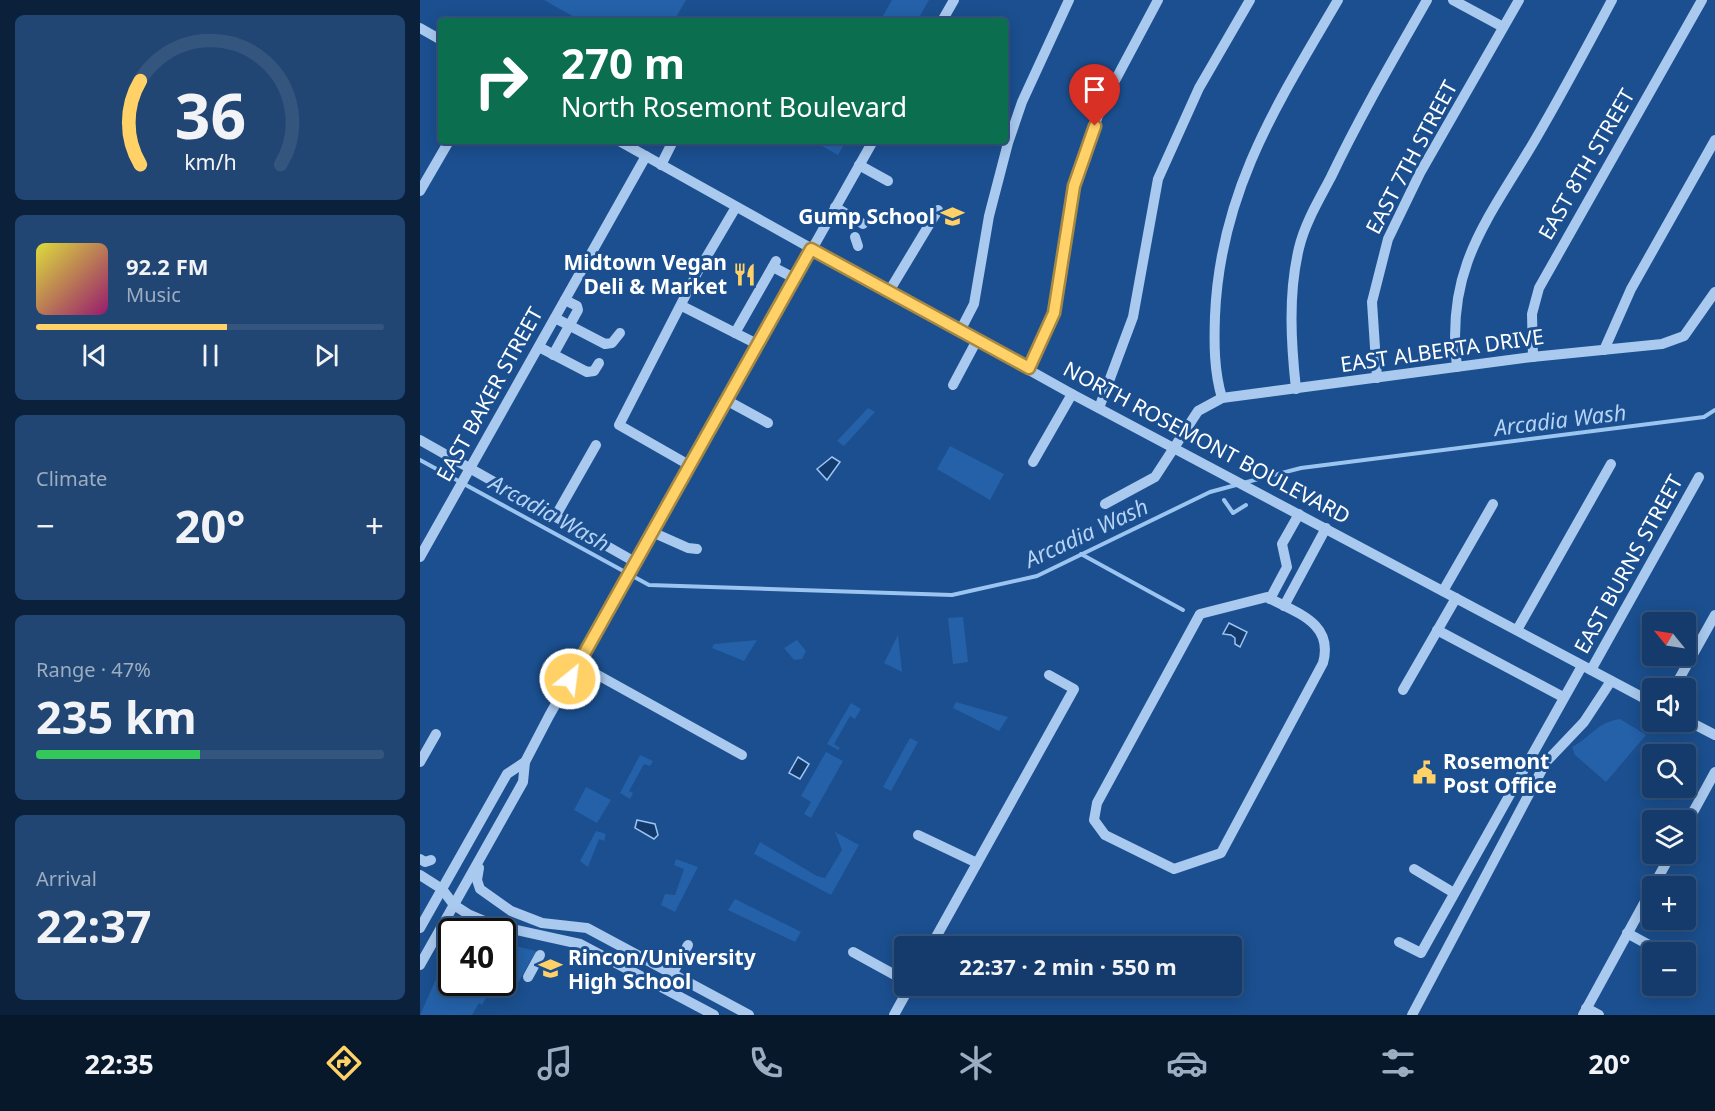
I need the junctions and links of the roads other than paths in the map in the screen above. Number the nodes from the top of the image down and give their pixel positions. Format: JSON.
{"nodes":[{"id":1,"x":954,"y":0,"type":"edge"},
{"id":2,"x":1069,"y":0,"type":"edge"},
{"id":3,"x":1158,"y":0,"type":"edge"},
{"id":4,"x":1250,"y":0,"type":"edge"},
{"id":5,"x":1338,"y":0,"type":"edge"},
{"id":6,"x":1427,"y":0,"type":"edge"},
{"id":7,"x":1453,"y":0,"type":"edge"},
{"id":8,"x":1519,"y":0,"type":"edge"},
{"id":9,"x":1612,"y":0,"type":"edge"},
{"id":10,"x":1702,"y":0,"type":"edge"},
{"id":11,"x":944,"y":18,"type":"edge"},
{"id":12,"x":1503,"y":27,"type":"junction"},
{"id":13,"x":420,"y":28,"type":"edge"},
{"id":14,"x":438,"y":38,"type":"edge"},
{"id":15,"x":1715,"y":140,"type":"edge"},
{"id":16,"x":1008,"y":143,"type":"edge"},
{"id":17,"x":447,"y":144,"type":"edge"},
{"id":18,"x":624,"y":144,"type":"edge"},
{"id":19,"x":672,"y":144,"type":"edge"},
{"id":20,"x":871,"y":144,"type":"edge"},
{"id":21,"x":1008,"y":144,"type":"edge"},
{"id":22,"x":646,"y":156,"type":"junction"},
{"id":23,"x":661,"y":165,"type":"junction"},
{"id":24,"x":859,"y":165,"type":"junction"},
{"id":25,"x":888,"y":180,"type":"dead end"},
{"id":26,"x":420,"y":191,"type":"edge"},
{"id":27,"x":736,"y":207,"type":"junction"},
{"id":28,"x":835,"y":207,"type":"junction"},
{"id":29,"x":938,"y":210,"type":"dead end"},
{"id":30,"x":863,"y":224,"type":"dead end"},
{"id":31,"x":811,"y":249,"type":"junction"},
{"id":32,"x":794,"y":278,"type":"junction"},
{"id":33,"x":1715,"y":292,"type":"edge"},
{"id":34,"x":888,"y":293,"type":"junction"},
{"id":35,"x":565,"y":300,"type":"junction"},
{"id":36,"x":682,"y":306,"type":"junction"},
{"id":37,"x":1710,"y":311,"type":"edge"},
{"id":38,"x":555,"y":318,"type":"junction"},
{"id":39,"x":569,"y":326,"type":"junction"},
{"id":40,"x":960,"y":331,"type":"junction"},
{"id":41,"x":620,"y":333,"type":"dead end"},
{"id":42,"x":735,"y":333,"type":"junction"},
{"id":43,"x":977,"y":340,"type":"junction"},
{"id":44,"x":757,"y":344,"type":"junction"},
{"id":45,"x":538,"y":347,"type":"junction"},
{"id":46,"x":1604,"y":350,"type":"junction"},
{"id":47,"x":553,"y":355,"type":"junction"},
{"id":48,"x":1533,"y":357,"type":"junction"},
{"id":49,"x":599,"y":363,"type":"dead end"},
{"id":50,"x":1457,"y":367,"type":"junction"},
{"id":51,"x":1029,"y":368,"type":"junction"},
{"id":52,"x":1377,"y":378,"type":"junction"},
{"id":53,"x":953,"y":385,"type":"dead end"},
{"id":54,"x":1296,"y":389,"type":"junction"},
{"id":55,"x":1072,"y":394,"type":"junction"},
{"id":56,"x":1222,"y":398,"type":"junction"},
{"id":57,"x":726,"y":400,"type":"junction"},
{"id":58,"x":1099,"y":408,"type":"junction"},
{"id":59,"x":768,"y":423,"type":"dead end"},
{"id":60,"x":420,"y":440,"type":"edge"},
{"id":61,"x":596,"y":446,"type":"dead end"},
{"id":62,"x":1174,"y":447,"type":"junction"},
{"id":63,"x":1033,"y":462,"type":"dead end"},
{"id":64,"x":1611,"y":464,"type":"dead end"},
{"id":65,"x":689,"y":465,"type":"junction"},
{"id":66,"x":470,"y":468,"type":"junction"},
{"id":67,"x":1699,"y":477,"type":"dead end"},
{"id":68,"x":1105,"y":504,"type":"dead end"},
{"id":69,"x":1493,"y":504,"type":"dead end"},
{"id":70,"x":1299,"y":514,"type":"junction"},
{"id":71,"x":555,"y":517,"type":"junction"},
{"id":72,"x":1326,"y":528,"type":"junction"},
{"id":73,"x":652,"y":532,"type":"junction"},
{"id":74,"x":697,"y":549,"type":"dead end"},
{"id":75,"x":1284,"y":556,"type":"junction"},
{"id":76,"x":420,"y":557,"type":"edge"},
{"id":77,"x":633,"y":565,"type":"junction"},
{"id":78,"x":1304,"y":568,"type":"junction"},
{"id":79,"x":1443,"y":591,"type":"junction"},
{"id":80,"x":1456,"y":598,"type":"junction"},
{"id":81,"x":1270,"y":599,"type":"junction"},
{"id":82,"x":1284,"y":606,"type":"junction"},
{"id":83,"x":1715,"y":615,"type":"edge"},
{"id":84,"x":1437,"y":630,"type":"junction"},
{"id":85,"x":1517,"y":630,"type":"junction"},
{"id":86,"x":578,"y":664,"type":"junction"},
{"id":87,"x":1586,"y":668,"type":"junction"},
{"id":88,"x":1049,"y":675,"type":"dead end"},
{"id":89,"x":1680,"y":678,"type":"edge"},
{"id":90,"x":1611,"y":681,"type":"junction"},
{"id":91,"x":1403,"y":690,"type":"dead end"},
{"id":92,"x":1563,"y":697,"type":"junction"},
{"id":93,"x":1642,"y":697,"type":"edge"},
{"id":94,"x":1696,"y":725,"type":"edge"},
{"id":95,"x":436,"y":734,"type":"dead end"},
{"id":96,"x":1715,"y":735,"type":"edge"},
{"id":97,"x":742,"y":755,"type":"dead end"},
{"id":98,"x":420,"y":762,"type":"edge"},
{"id":99,"x":525,"y":762,"type":"junction"},
{"id":100,"x":1715,"y":772,"type":"edge"},
{"id":101,"x":1694,"y":810,"type":"edge"},
{"id":102,"x":918,"y":835,"type":"dead end"},
{"id":103,"x":480,"y":859,"type":"junction"},
{"id":104,"x":977,"y":863,"type":"junction"},
{"id":105,"x":1665,"y":864,"type":"edge"},
{"id":106,"x":1414,"y":869,"type":"dead end"},
{"id":107,"x":420,"y":875,"type":"edge"},
{"id":108,"x":442,"y":889,"type":"junction"},
{"id":109,"x":1454,"y":893,"type":"junction"},
{"id":110,"x":454,"y":905,"type":"junction"},
{"id":111,"x":420,"y":928,"type":"edge"},
{"id":112,"x":1627,"y":933,"type":"junction"},
{"id":113,"x":937,"y":936,"type":"edge"},
{"id":114,"x":1399,"y":942,"type":"dead end"},
{"id":115,"x":1644,"y":942,"type":"edge"},
{"id":116,"x":688,"y":945,"type":"dead end"},
{"id":117,"x":853,"y":952,"type":"dead end"},
{"id":118,"x":540,"y":955,"type":"dead end"},
{"id":119,"x":420,"y":965,"type":"edge"},
{"id":120,"x":672,"y":974,"type":"junction"},
{"id":121,"x":894,"y":975,"type":"edge"},
{"id":122,"x":528,"y":977,"type":"dead end"},
{"id":123,"x":664,"y":988,"type":"junction"},
{"id":124,"x":904,"y":996,"type":"edge"},
{"id":125,"x":1584,"y":1012,"type":"edge"},
{"id":126,"x":714,"y":1015,"type":"edge"},
{"id":127,"x":749,"y":1015,"type":"edge"},
{"id":128,"x":894,"y":1015,"type":"edge"},
{"id":129,"x":1412,"y":1015,"type":"edge"},
{"id":130,"x":1599,"y":1015,"type":"edge"}],
"edges":[{"from":1,"to":11,"type":"street"},
{"from":2,"to":16,"type":"street"},
{"from":3,"to":51,"type":"street"},
{"from":4,"to":58,"type":"street"},
{"from":5,"to":56,"type":"street"},
{"from":6,"to":54,"type":"street"},
{"from":7,"to":12,"type":"street"},
{"from":8,"to":12,"type":"street","name":"EAST 7TH STREET"},
{"from":9,"to":50,"type":"street"},
{"from":10,"to":48,"type":"street","name":"EAST 8TH STREET"},
{"from":12,"to":52,"type":"street","name":"EAST 7TH STREET"},
{"from":13,"to":14,"type":"street"},
{"from":15,"to":46,"type":"street"},
{"from":17,"to":26,"type":"street"},
{"from":18,"to":22,"type":"street","name":"NORTH ROSEMONT BOULEVARD"},
{"from":19,"to":23,"type":"street"},
{"from":20,"to":24,"type":"street"},
{"from":21,"to":40,"type":"street"},
{"from":22,"to":23,"type":"street","name":"NORTH ROSEMONT BOULEVARD"},
{"from":22,"to":35,"type":"street","name":"EAST BAKER STREET"},
{"from":23,"to":27,"type":"street","name":"NORTH ROSEMONT BOULEVARD"},
{"from":24,"to":25,"type":"street"},
{"from":24,"to":28,"type":"street"},
{"from":27,"to":31,"type":"street","name":"NORTH ROSEMONT BOULEVARD"},
{"from":27,"to":36,"type":"street"},
{"from":28,"to":30,"type":"street"},
{"from":28,"to":31,"type":"street"},
{"from":29,"to":34,"type":"street"},
{"from":31,"to":32,"type":"street"},
{"from":31,"to":34,"type":"street","name":"NORTH ROSEMONT BOULEVARD"},
{"from":32,"to":42,"type":"street"},
{"from":32,"to":44,"type":"street"},
{"from":33,"to":37,"type":"street","name":"EAST ALBERTA DRIVE"},
{"from":34,"to":40,"type":"street","name":"NORTH ROSEMONT BOULEVARD"},
{"from":35,"to":38,"type":"street","name":"EAST BAKER STREET"},
{"from":35,"to":39,"type":"street"},
{"from":36,"to":42,"type":"street"},
{"from":36,"to":65,"type":"street"},
{"from":37,"to":46,"type":"street","name":"EAST ALBERTA DRIVE"},
{"from":38,"to":39,"type":"street"},
{"from":38,"to":45,"type":"street","name":"EAST BAKER STREET"},
{"from":39,"to":41,"type":"street"},
{"from":39,"to":47,"type":"street"},
{"from":40,"to":43,"type":"street","name":"NORTH ROSEMONT BOULEVARD"},
{"from":42,"to":44,"type":"street"},
{"from":43,"to":51,"type":"street","name":"NORTH ROSEMONT BOULEVARD"},
{"from":43,"to":53,"type":"street"},
{"from":44,"to":57,"type":"street"},
{"from":45,"to":47,"type":"street"},
{"from":45,"to":66,"type":"street","name":"EAST BAKER STREET"},
{"from":46,"to":48,"type":"street","name":"EAST ALBERTA DRIVE"},
{"from":47,"to":49,"type":"street"},
{"from":48,"to":50,"type":"street","name":"EAST ALBERTA DRIVE"},
{"from":50,"to":52,"type":"street","name":"EAST ALBERTA DRIVE"},
{"from":51,"to":55,"type":"street","name":"NORTH ROSEMONT BOULEVARD"},
{"from":52,"to":54,"type":"street","name":"EAST ALBERTA DRIVE"},
{"from":54,"to":56,"type":"street","name":"EAST ALBERTA DRIVE"},
{"from":55,"to":58,"type":"street","name":"NORTH ROSEMONT BOULEVARD"},
{"from":55,"to":63,"type":"street"},
{"from":56,"to":62,"type":"street","name":"EAST ALBERTA DRIVE"},
{"from":57,"to":59,"type":"street"},
{"from":57,"to":65,"type":"street"},
{"from":58,"to":62,"type":"street","name":"NORTH ROSEMONT BOULEVARD"},
{"from":60,"to":66,"type":"street"},
{"from":61,"to":71,"type":"street"},
{"from":62,"to":68,"type":"street","name":"EAST ALBERTA DRIVE"},
{"from":62,"to":70,"type":"street","name":"NORTH ROSEMONT BOULEVARD"},
{"from":64,"to":85,"type":"street"},
{"from":65,"to":73,"type":"street"},
{"from":66,"to":71,"type":"street"},
{"from":66,"to":76,"type":"street","name":"EAST BAKER STREET"},
{"from":67,"to":87,"type":"street","name":"EAST BURNS STREET"},
{"from":69,"to":79,"type":"street"},
{"from":70,"to":72,"type":"street","name":"NORTH ROSEMONT BOULEVARD"},
{"from":70,"to":75,"type":"street"},
{"from":71,"to":77,"type":"street"},
{"from":72,"to":78,"type":"street"},
{"from":72,"to":79,"type":"street","name":"NORTH ROSEMONT BOULEVARD"},
{"from":73,"to":74,"type":"street"},
{"from":73,"to":77,"type":"street"},
{"from":75,"to":78,"type":"street"},
{"from":75,"to":81,"type":"street"},
{"from":77,"to":86,"type":"street"},
{"from":78,"to":82,"type":"street"},
{"from":79,"to":80,"type":"street","name":"NORTH ROSEMONT BOULEVARD"},
{"from":80,"to":84,"type":"street"},
{"from":80,"to":85,"type":"street","name":"NORTH ROSEMONT BOULEVARD"},
{"from":81,"to":82,"type":"street"},
{"from":81,"to":82,"type":"street"},
{"from":83,"to":89,"type":"street"},
{"from":84,"to":91,"type":"street"},
{"from":84,"to":92,"type":"street"},
{"from":85,"to":87,"type":"street","name":"NORTH ROSEMONT BOULEVARD"},
{"from":86,"to":97,"type":"street"},
{"from":86,"to":99,"type":"street"},
{"from":87,"to":90,"type":"street","name":"NORTH ROSEMONT BOULEVARD"},
{"from":87,"to":92,"type":"street","name":"EAST BURNS STREET"},
{"from":88,"to":104,"type":"street"},
{"from":90,"to":93,"type":"street","name":"NORTH ROSEMONT BOULEVARD"},
{"from":90,"to":129,"type":"street"},
{"from":92,"to":109,"type":"street","name":"EAST BURNS STREET"},
{"from":94,"to":96,"type":"street"},
{"from":95,"to":98,"type":"street"},
{"from":99,"to":103,"type":"street"},
{"from":99,"to":108,"type":"street"},
{"from":100,"to":101,"type":"street"},
{"from":102,"to":104,"type":"street"},
{"from":103,"to":110,"type":"street"},
{"from":103,"to":120,"type":"street"},
{"from":104,"to":113,"type":"street"},
{"from":105,"to":112,"type":"street"},
{"from":106,"to":109,"type":"street"},
{"from":107,"to":108,"type":"street"},
{"from":108,"to":110,"type":"street"},
{"from":108,"to":111,"type":"street"},
{"from":109,"to":114,"type":"street","name":"EAST BURNS STREET"},
{"from":110,"to":119,"type":"street"},
{"from":110,"to":123,"type":"street"},
{"from":112,"to":115,"type":"street"},
{"from":112,"to":125,"type":"street"},
{"from":116,"to":120,"type":"street"},
{"from":117,"to":121,"type":"street"},
{"from":118,"to":122,"type":"street"},
{"from":120,"to":123,"type":"street"},
{"from":120,"to":127,"type":"street"},
{"from":123,"to":126,"type":"street"},
{"from":124,"to":128,"type":"street"},
{"from":125,"to":130,"type":"street"}]}
